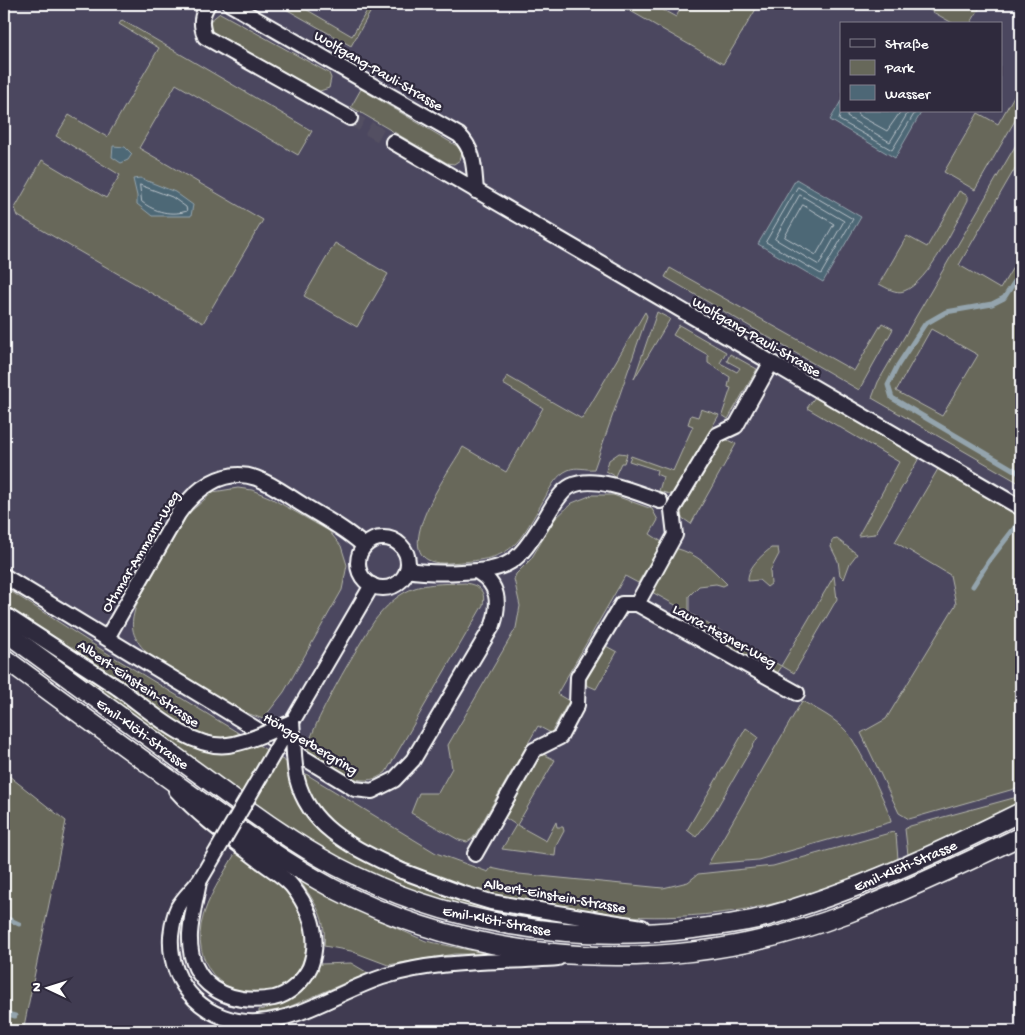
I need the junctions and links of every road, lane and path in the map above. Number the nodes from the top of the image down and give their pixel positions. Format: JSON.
{"nodes":[{"id":1,"x":208,"y":4,"type":"edge"},
{"id":2,"x":230,"y":4,"type":"edge"},
{"id":3,"x":350,"y":118,"type":"tunnel mouth"},
{"id":4,"x":393,"y":142,"type":"tunnel mouth"},
{"id":5,"x":476,"y":191,"type":"junction"},
{"id":6,"x":771,"y":363,"type":"junction"},
{"id":7,"x":660,"y":501,"type":"dead end"},
{"id":8,"x":1021,"y":508,"type":"edge"},
{"id":9,"x":364,"y":546,"type":"junction"},
{"id":10,"x":408,"y":570,"type":"junction"},
{"id":11,"x":478,"y":572,"type":"junction"},
{"id":12,"x":4,"y":576,"type":"edge"},
{"id":13,"x":372,"y":586,"type":"junction"},
{"id":14,"x":637,"y":604,"type":"junction"},
{"id":15,"x":4,"y":614,"type":"edge"},
{"id":16,"x":4,"y":631,"type":"edge"},
{"id":17,"x":107,"y":638,"type":"junction"},
{"id":18,"x":4,"y":658,"type":"edge"},
{"id":19,"x":797,"y":693,"type":"dead end"},
{"id":20,"x":292,"y":722,"type":"junction"},
{"id":21,"x":162,"y":774,"type":"junction"},
{"id":22,"x":1021,"y":812,"type":"edge"},
{"id":23,"x":1021,"y":836,"type":"edge"},
{"id":24,"x":475,"y":854,"type":"dead end"},
{"id":25,"x":200,"y":880,"type":"junction"},
{"id":26,"x":670,"y":931,"type":"junction"},
{"id":27,"x":579,"y":956,"type":"junction"}],
"edges":[{"from":1,"to":3,"type":"street"},
{"from":2,"to":5,"type":"street","name":"Wolfgang-Pauli-Strasse"},
{"from":4,"to":5,"type":"street","name":"Wolfgang-Pauli-Strasse"},
{"from":5,"to":6,"type":"street","name":"Wolfgang-Pauli-Strasse"},
{"from":6,"to":8,"type":"street","name":"Wolfgang-Pauli-Strasse"},
{"from":6,"to":14,"type":"street"},
{"from":7,"to":11,"type":"street"},
{"from":9,"to":10,"type":"street"},
{"from":9,"to":13,"type":"street"},
{"from":9,"to":17,"type":"street","name":"Othmar-Ammann-Weg"},
{"from":10,"to":11,"type":"street"},
{"from":10,"to":13,"type":"street"},
{"from":11,"to":17,"type":"street","name":"Hönggerbergring"},
{"from":12,"to":17,"type":"street","name":"Hönggerbergring"},
{"from":13,"to":20,"type":"street"},
{"from":14,"to":19,"type":"street","name":"Laura-Hezner-Weg"},
{"from":14,"to":24,"type":"street"},
{"from":15,"to":20,"type":"street","name":"Albert-Einstein-Strasse","bridge":true},
{"from":16,"to":26,"type":"street","name":"Emil-Klöti-Strasse"},
{"from":18,"to":21,"type":"street","name":"Emil-Klöti-Strasse"},
{"from":20,"to":25,"type":"street","bridge":true},
{"from":20,"to":26,"type":"street","name":"Albert-Einstein-Strasse","bridge":true},
{"from":21,"to":25,"type":"street"},
{"from":21,"to":27,"type":"street","name":"Emil-Klöti-Strasse"},
{"from":22,"to":26,"type":"street","name":"Emil-Klöti-Strasse"},
{"from":23,"to":27,"type":"street","name":"Emil-Klöti-Strasse"},
{"from":25,"to":27,"type":"street"}]}
